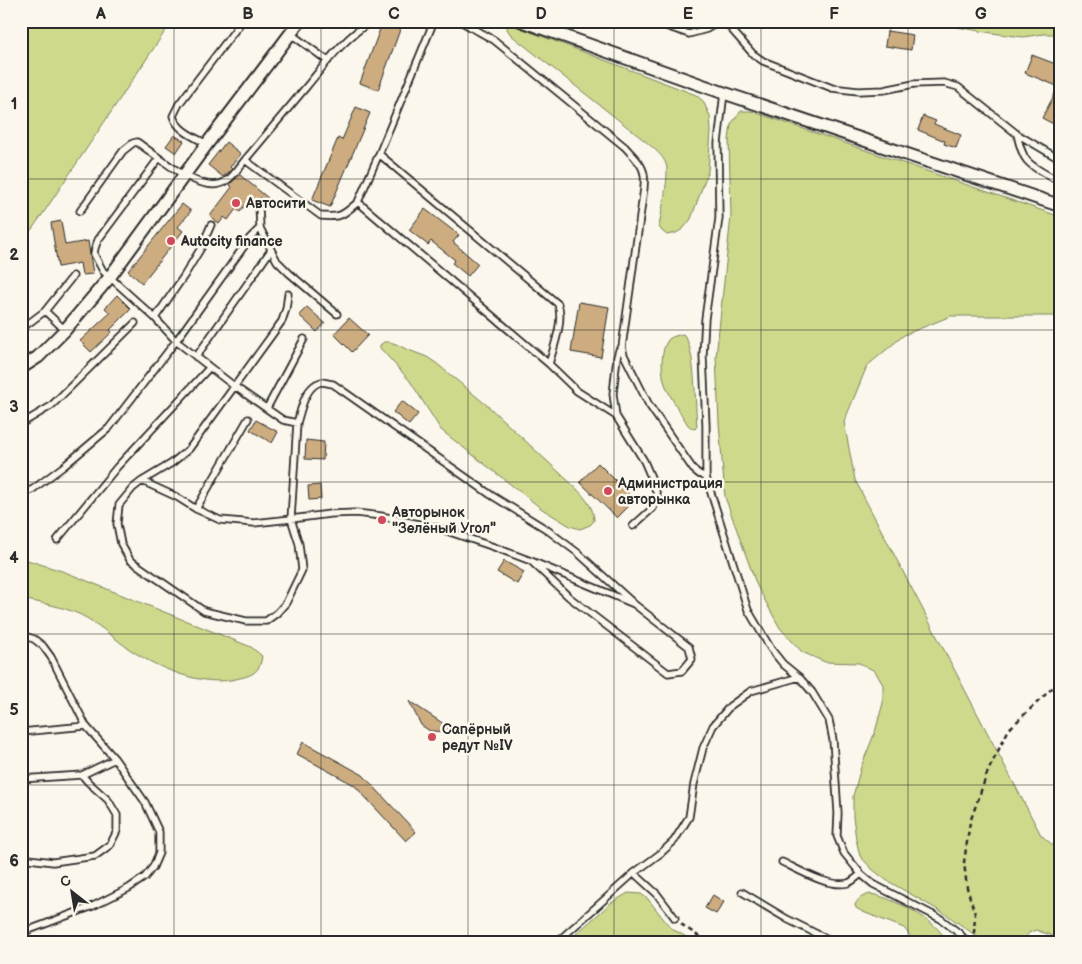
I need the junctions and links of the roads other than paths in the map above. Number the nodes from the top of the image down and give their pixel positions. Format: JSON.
{"nodes":[{"id":1,"x":242,"y":21,"type":"edge"},
{"id":2,"x":300,"y":21,"type":"edge"},
{"id":3,"x":372,"y":21,"type":"edge"},
{"id":4,"x":434,"y":21,"type":"edge"},
{"id":5,"x":460,"y":21,"type":"edge"},
{"id":6,"x":522,"y":21,"type":"edge"},
{"id":7,"x":651,"y":21,"type":"edge"},
{"id":8,"x":720,"y":21,"type":"edge"},
{"id":9,"x":724,"y":21,"type":"edge"},
{"id":10,"x":547,"y":25,"type":"edge"},
{"id":11,"x":291,"y":34,"type":"junction"},
{"id":12,"x":328,"y":61,"type":"junction"},
{"id":13,"x":724,"y":92,"type":"junction"},
{"id":14,"x":1017,"y":134,"type":"junction"},
{"id":15,"x":207,"y":144,"type":"junction"},
{"id":16,"x":379,"y":154,"type":"junction"},
{"id":17,"x":158,"y":158,"type":"junction"},
{"id":18,"x":245,"y":160,"type":"junction"},
{"id":19,"x":1061,"y":160,"type":"edge"},
{"id":20,"x":185,"y":175,"type":"junction"},
{"id":21,"x":1053,"y":178,"type":"dead end"},
{"id":22,"x":358,"y":202,"type":"junction"},
{"id":23,"x":259,"y":206,"type":"dead end"},
{"id":24,"x":1061,"y":206,"type":"edge"},
{"id":25,"x":80,"y":211,"type":"dead end"},
{"id":26,"x":211,"y":225,"type":"dead end"},
{"id":27,"x":260,"y":228,"type":"junction"},
{"id":28,"x":270,"y":250,"type":"junction"},
{"id":29,"x":73,"y":276,"type":"dead end"},
{"id":30,"x":109,"y":278,"type":"junction"},
{"id":31,"x":288,"y":294,"type":"dead end"},
{"id":32,"x":45,"y":311,"type":"junction"},
{"id":33,"x":337,"y":314,"type":"dead end"},
{"id":34,"x":155,"y":318,"type":"junction"},
{"id":35,"x":134,"y":323,"type":"dead end"},
{"id":36,"x":21,"y":329,"type":"edge"},
{"id":37,"x":65,"y":330,"type":"junction"},
{"id":38,"x":304,"y":339,"type":"dead end"},
{"id":39,"x":176,"y":340,"type":"junction"},
{"id":40,"x":622,"y":348,"type":"junction"},
{"id":41,"x":196,"y":356,"type":"junction"},
{"id":42,"x":549,"y":364,"type":"junction"},
{"id":43,"x":21,"y":368,"type":"edge"},
{"id":44,"x":209,"y":368,"type":"junction"},
{"id":45,"x":234,"y":386,"type":"junction"},
{"id":46,"x":266,"y":408,"type":"junction"},
{"id":47,"x":616,"y":416,"type":"junction"},
{"id":48,"x":248,"y":419,"type":"dead end"},
{"id":49,"x":297,"y":423,"type":"junction"},
{"id":50,"x":21,"y":424,"type":"edge"},
{"id":51,"x":706,"y":477,"type":"junction"},
{"id":52,"x":142,"y":481,"type":"junction"},
{"id":53,"x":21,"y":495,"type":"edge"},
{"id":54,"x":196,"y":509,"type":"junction"},
{"id":55,"x":291,"y":519,"type":"junction"},
{"id":56,"x":633,"y":526,"type":"dead end"},
{"id":57,"x":57,"y":540,"type":"dead end"},
{"id":58,"x":530,"y":561,"type":"junction"},
{"id":59,"x":634,"y":604,"type":"junction"},
{"id":60,"x":21,"y":635,"type":"edge"},
{"id":61,"x":799,"y":678,"type":"junction"},
{"id":62,"x":86,"y":726,"type":"junction"},
{"id":63,"x":21,"y":732,"type":"edge"},
{"id":64,"x":115,"y":759,"type":"junction"},
{"id":65,"x":82,"y":775,"type":"junction"},
{"id":66,"x":21,"y":779,"type":"edge"},
{"id":67,"x":21,"y":858,"type":"edge"},
{"id":68,"x":782,"y":862,"type":"dead end"},
{"id":69,"x":634,"y":873,"type":"junction"},
{"id":70,"x":861,"y":874,"type":"junction"},
{"id":71,"x":742,"y":892,"type":"dead end"},
{"id":72,"x":674,"y":918,"type":"road end"},
{"id":73,"x":21,"y":933,"type":"edge"},
{"id":74,"x":556,"y":943,"type":"edge"},
{"id":75,"x":830,"y":943,"type":"edge"},
{"id":76,"x":968,"y":943,"type":"edge"}],
"edges":[{"from":1,"to":15,"type":"lane"},
{"from":2,"to":11,"type":"street"},
{"from":3,"to":12,"type":"lane"},
{"from":4,"to":16,"type":"lane"},
{"from":5,"to":40,"type":"lane"},
{"from":6,"to":10,"type":"street"},
{"from":7,"to":8,"type":"lane"},
{"from":9,"to":14,"type":"lane"},
{"from":10,"to":13,"type":"street"},
{"from":11,"to":12,"type":"lane"},
{"from":11,"to":15,"type":"street"},
{"from":12,"to":18,"type":"lane"},
{"from":13,"to":24,"type":"street"},
{"from":13,"to":51,"type":"lane"},
{"from":14,"to":19,"type":"lane"},
{"from":14,"to":21,"type":"lane"},
{"from":15,"to":20,"type":"street"},
{"from":16,"to":22,"type":"lane"},
{"from":16,"to":42,"type":"lane"},
{"from":17,"to":20,"type":"lane"},
{"from":17,"to":25,"type":"lane"},
{"from":17,"to":30,"type":"lane"},
{"from":18,"to":20,"type":"lane"},
{"from":18,"to":22,"type":"lane"},
{"from":20,"to":30,"type":"street"},
{"from":22,"to":42,"type":"lane"},
{"from":23,"to":27,"type":"lane"},
{"from":26,"to":34,"type":"lane"},
{"from":27,"to":28,"type":"lane"},
{"from":27,"to":39,"type":"lane"},
{"from":28,"to":33,"type":"lane"},
{"from":28,"to":41,"type":"lane"},
{"from":29,"to":32,"type":"lane"},
{"from":30,"to":34,"type":"lane"},
{"from":30,"to":37,"type":"street"},
{"from":31,"to":45,"type":"lane"},
{"from":32,"to":36,"type":"lane"},
{"from":32,"to":37,"type":"lane"},
{"from":34,"to":39,"type":"lane"},
{"from":35,"to":50,"type":"lane"},
{"from":37,"to":43,"type":"street"},
{"from":38,"to":46,"type":"lane"},
{"from":39,"to":41,"type":"lane"},
{"from":39,"to":53,"type":"lane"},
{"from":40,"to":47,"type":"lane"},
{"from":40,"to":51,"type":"lane"},
{"from":41,"to":44,"type":"lane"},
{"from":42,"to":47,"type":"lane"},
{"from":44,"to":45,"type":"lane"},
{"from":44,"to":57,"type":"lane"},
{"from":45,"to":46,"type":"lane"},
{"from":45,"to":52,"type":"lane"},
{"from":46,"to":49,"type":"lane"},
{"from":47,"to":56,"type":"lane"},
{"from":48,"to":54,"type":"lane"},
{"from":49,"to":55,"type":"lane"},
{"from":49,"to":59,"type":"lane"},
{"from":51,"to":61,"type":"lane"},
{"from":52,"to":54,"type":"lane"},
{"from":52,"to":55,"type":"lane"},
{"from":54,"to":55,"type":"lane"},
{"from":55,"to":58,"type":"lane"},
{"from":58,"to":59,"type":"lane"},
{"from":58,"to":59,"type":"lane"},
{"from":60,"to":62,"type":"lane"},
{"from":61,"to":69,"type":"lane"},
{"from":61,"to":70,"type":"lane"},
{"from":62,"to":63,"type":"lane"},
{"from":62,"to":64,"type":"lane"},
{"from":64,"to":65,"type":"lane"},
{"from":64,"to":73,"type":"lane"},
{"from":65,"to":66,"type":"lane"},
{"from":65,"to":67,"type":"lane"},
{"from":68,"to":70,"type":"lane"},
{"from":69,"to":72,"type":"lane"},
{"from":69,"to":74,"type":"lane"},
{"from":70,"to":76,"type":"lane"},
{"from":71,"to":75,"type":"lane"}]}
